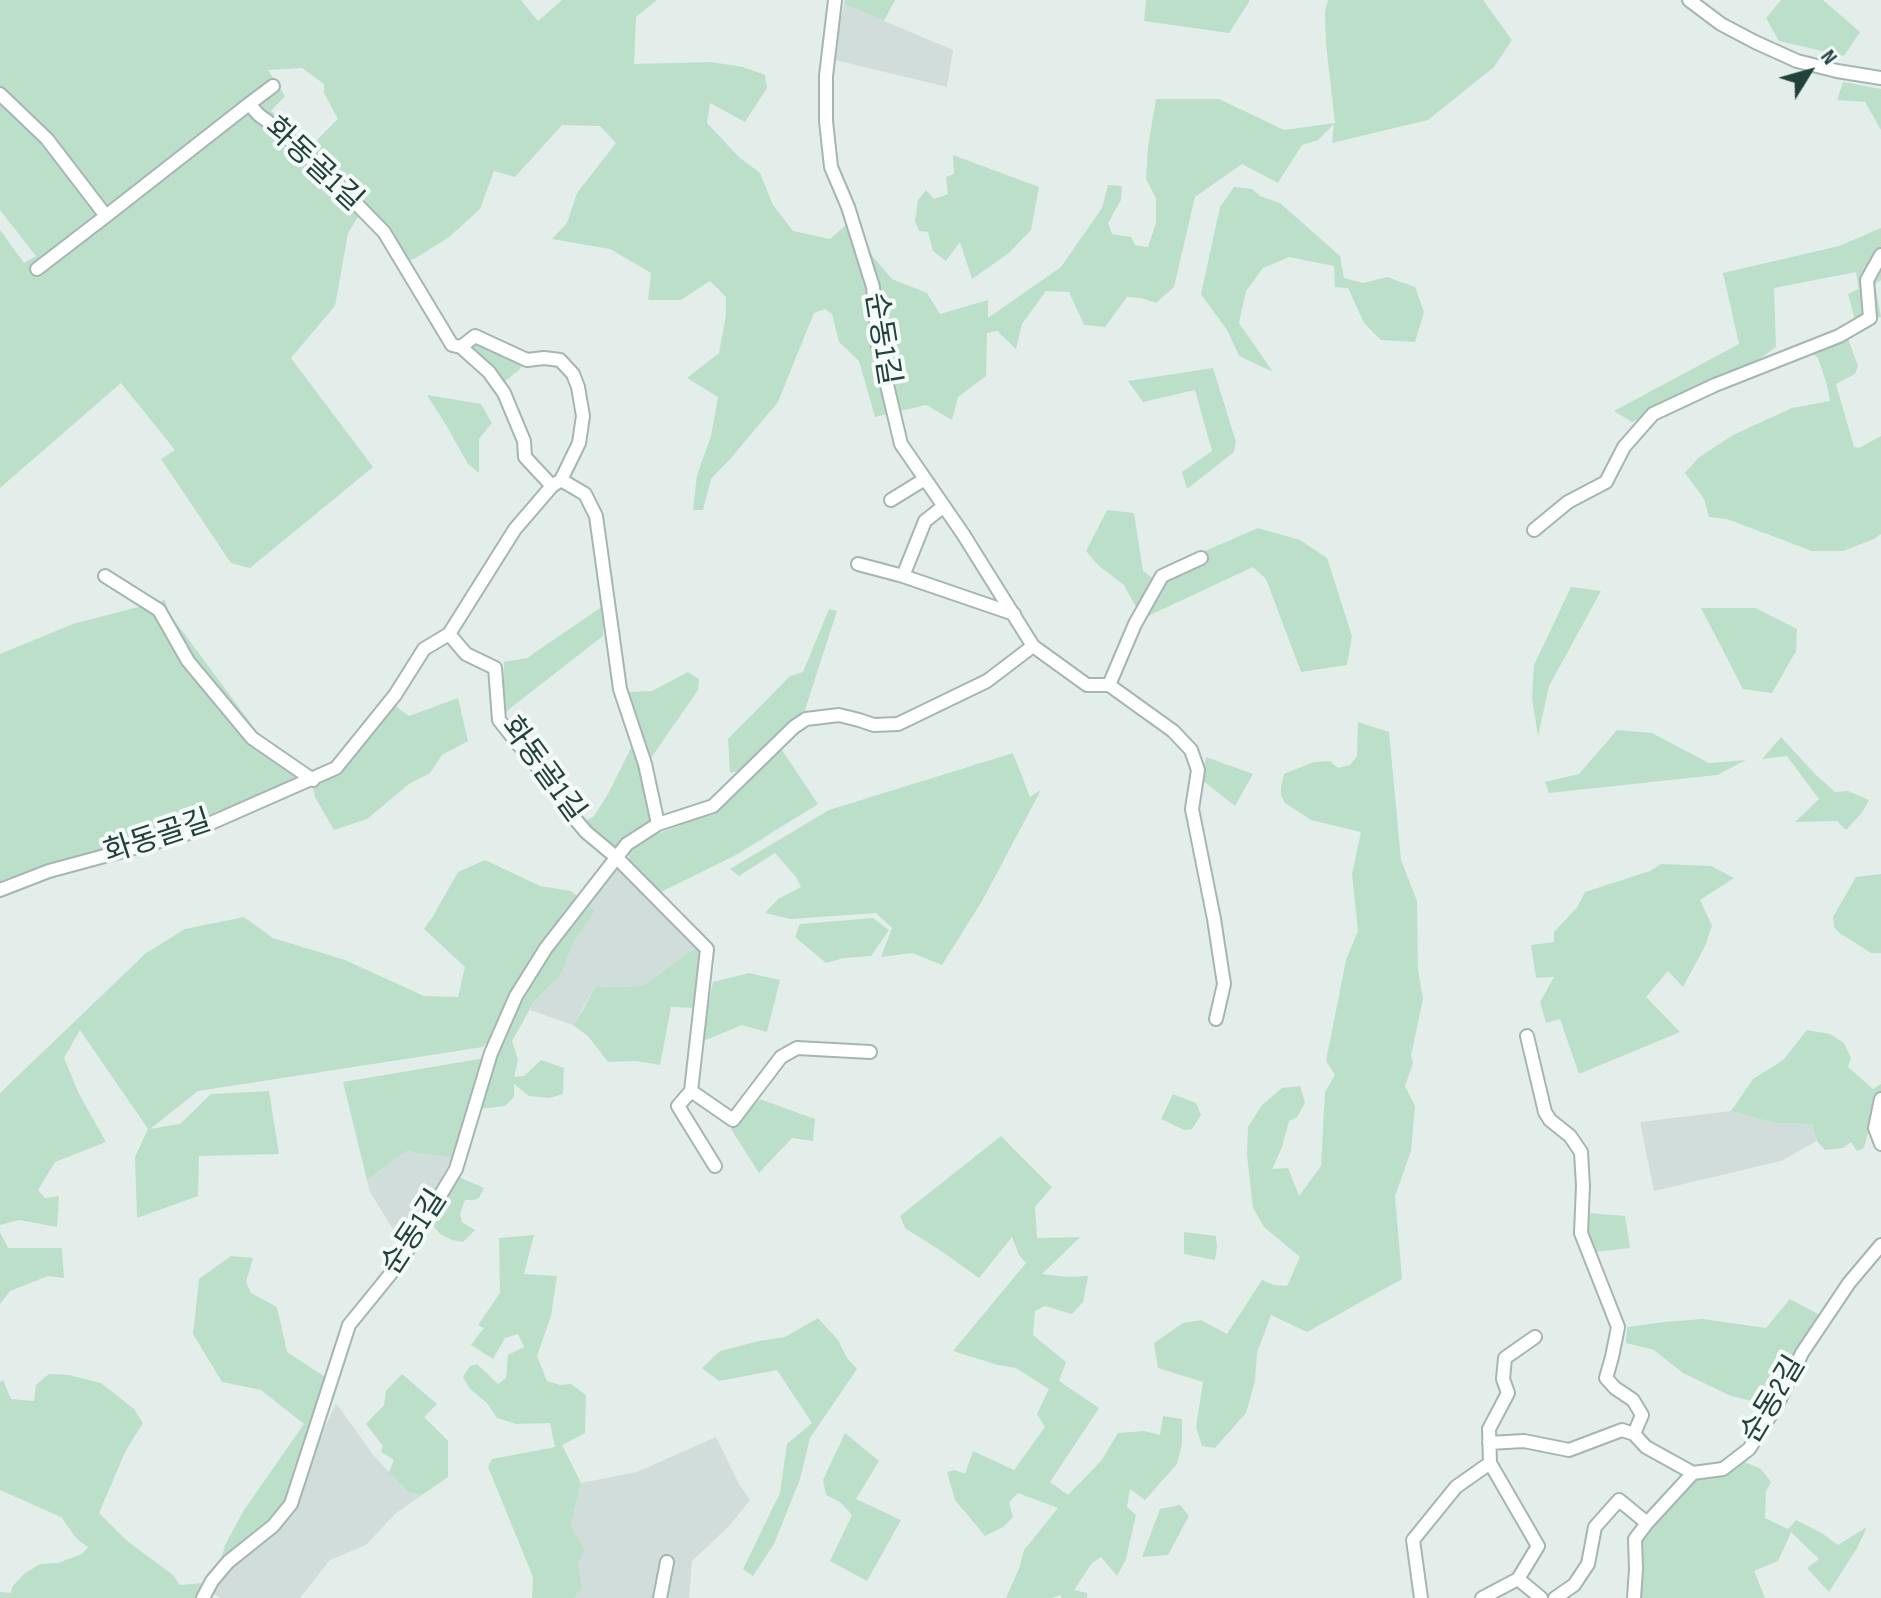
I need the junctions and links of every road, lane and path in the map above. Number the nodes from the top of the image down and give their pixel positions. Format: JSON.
{"nodes":[{"id":1,"x":835,"y":0,"type":"edge"},
{"id":2,"x":1690,"y":0,"type":"edge"},
{"id":3,"x":1881,"y":78,"type":"edge"},
{"id":4,"x":273,"y":86,"type":"dead end"},
{"id":5,"x":0,"y":94,"type":"edge"},
{"id":6,"x":249,"y":104,"type":"junction"},
{"id":7,"x":106,"y":216,"type":"junction"},
{"id":8,"x":1881,"y":255,"type":"edge"},
{"id":9,"x":37,"y":269,"type":"dead end"},
{"id":10,"x":461,"y":347,"type":"junction"},
{"id":11,"x":925,"y":479,"type":"junction"},
{"id":12,"x":557,"y":483,"type":"junction"},
{"id":13,"x":891,"y":500,"type":"dead end"},
{"id":14,"x":944,"y":506,"type":"junction"},
{"id":15,"x":1534,"y":530,"type":"dead end"},
{"id":16,"x":1201,"y":558,"type":"dead end"},
{"id":17,"x":858,"y":564,"type":"dead end"},
{"id":18,"x":105,"y":576,"type":"dead end"},
{"id":19,"x":903,"y":576,"type":"junction"},
{"id":20,"x":1014,"y":614,"type":"junction"},
{"id":21,"x":449,"y":634,"type":"junction"},
{"id":22,"x":1033,"y":646,"type":"junction"},
{"id":23,"x":1109,"y":685,"type":"junction"},
{"id":24,"x":313,"y":780,"type":"junction"},
{"id":25,"x":658,"y":824,"type":"junction"},
{"id":26,"x":616,"y":857,"type":"junction"},
{"id":27,"x":0,"y":890,"type":"edge"},
{"id":28,"x":1216,"y":1019,"type":"dead end"},
{"id":29,"x":1527,"y":1036,"type":"dead end"},
{"id":30,"x":870,"y":1052,"type":"dead end"},
{"id":31,"x":691,"y":1091,"type":"junction"},
{"id":32,"x":1881,"y":1099,"type":"edge"},
{"id":33,"x":1881,"y":1144,"type":"edge"},
{"id":34,"x":715,"y":1166,"type":"dead end"},
{"id":35,"x":1881,"y":1245,"type":"edge"},
{"id":36,"x":1535,"y":1337,"type":"dead end"},
{"id":37,"x":1634,"y":1434,"type":"junction"},
{"id":38,"x":1489,"y":1443,"type":"junction"},
{"id":39,"x":1490,"y":1463,"type":"junction"},
{"id":40,"x":1693,"y":1473,"type":"junction"},
{"id":41,"x":1647,"y":1523,"type":"junction"},
{"id":42,"x":667,"y":1562,"type":"dead end"},
{"id":43,"x":1518,"y":1579,"type":"junction"},
{"id":44,"x":203,"y":1598,"type":"edge"},
{"id":45,"x":660,"y":1598,"type":"edge"},
{"id":46,"x":1421,"y":1598,"type":"edge"},
{"id":47,"x":1483,"y":1598,"type":"edge"},
{"id":48,"x":1541,"y":1598,"type":"edge"},
{"id":49,"x":1555,"y":1598,"type":"edge"},
{"id":50,"x":1634,"y":1598,"type":"edge"}],
"edges":[{"from":1,"to":11,"type":"street","name":"순동1길"},
{"from":2,"to":3,"type":"street"},
{"from":4,"to":6,"type":"street"},
{"from":5,"to":7,"type":"street"},
{"from":6,"to":7,"type":"street","name":"화동골1길"},
{"from":6,"to":10,"type":"street","name":"화동골1길"},
{"from":7,"to":9,"type":"street","name":"화동골1길"},
{"from":8,"to":15,"type":"street"},
{"from":10,"to":12,"type":"street","name":"화동골1길"},
{"from":10,"to":12,"type":"street"},
{"from":11,"to":13,"type":"street"},
{"from":11,"to":14,"type":"street","name":"순동1길"},
{"from":12,"to":21,"type":"street"},
{"from":12,"to":25,"type":"street"},
{"from":14,"to":19,"type":"street"},
{"from":14,"to":20,"type":"street","name":"순동1길"},
{"from":16,"to":23,"type":"street"},
{"from":17,"to":19,"type":"street"},
{"from":18,"to":24,"type":"street"},
{"from":19,"to":20,"type":"street"},
{"from":20,"to":22,"type":"street","name":"순동1길"},
{"from":21,"to":24,"type":"street","name":"화동골길"},
{"from":21,"to":26,"type":"street","name":"화동골1길"},
{"from":22,"to":23,"type":"street","name":"순동1길"},
{"from":22,"to":25,"type":"street","name":"순동1길"},
{"from":23,"to":28,"type":"street","name":"순동1길"},
{"from":24,"to":27,"type":"street","name":"화동골길"},
{"from":25,"to":26,"type":"street","name":"순동1길"},
{"from":26,"to":31,"type":"street"},
{"from":26,"to":44,"type":"street","name":"순동1길"},
{"from":29,"to":37,"type":"street"},
{"from":30,"to":31,"type":"street"},
{"from":31,"to":34,"type":"street"},
{"from":32,"to":33,"type":"street"},
{"from":35,"to":40,"type":"street","name":"순동2길"},
{"from":36,"to":38,"type":"street"},
{"from":37,"to":38,"type":"street"},
{"from":37,"to":40,"type":"street"},
{"from":38,"to":39,"type":"street"},
{"from":39,"to":43,"type":"street"},
{"from":39,"to":46,"type":"street"},
{"from":40,"to":41,"type":"street"},
{"from":41,"to":49,"type":"street"},
{"from":41,"to":50,"type":"street"},
{"from":42,"to":45,"type":"street"},
{"from":43,"to":47,"type":"street"},
{"from":43,"to":48,"type":"street"}]}
